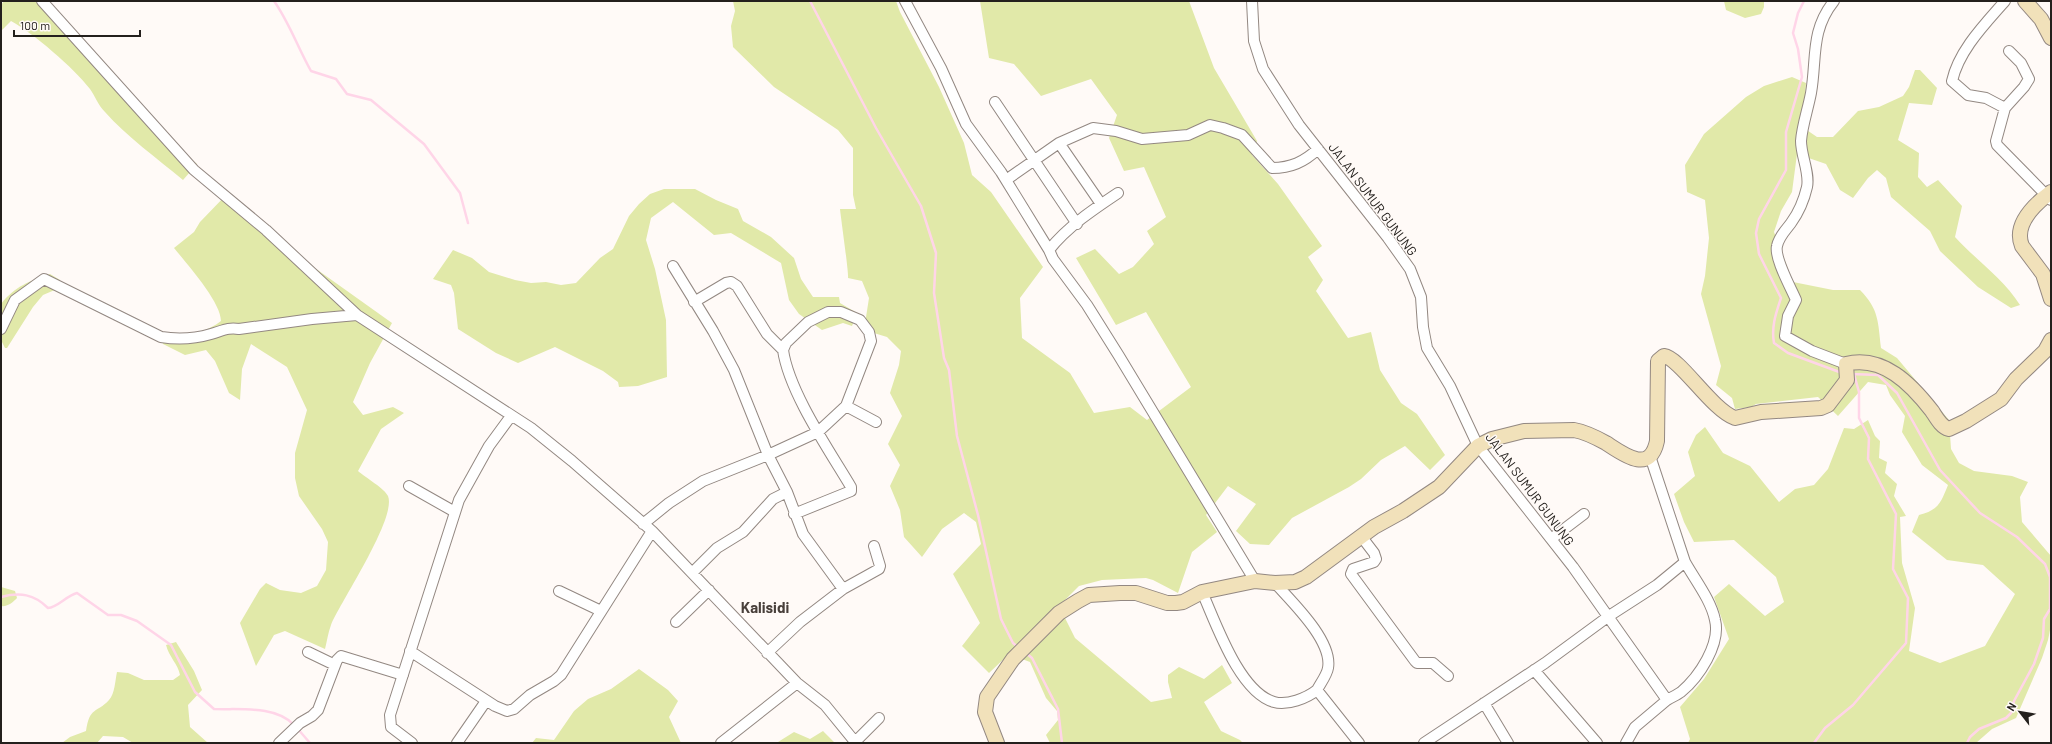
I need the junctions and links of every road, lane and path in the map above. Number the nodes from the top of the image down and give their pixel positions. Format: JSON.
{"nodes":[{"id":1,"x":42,"y":1,"type":"edge"},
{"id":2,"x":905,"y":1,"type":"edge"},
{"id":3,"x":1252,"y":1,"type":"edge"},
{"id":4,"x":1834,"y":1,"type":"edge"},
{"id":5,"x":2005,"y":1,"type":"edge"},
{"id":6,"x":2025,"y":1,"type":"edge"},
{"id":7,"x":2051,"y":38,"type":"edge"},
{"id":8,"x":2009,"y":51,"type":"dead end"},
{"id":9,"x":995,"y":102,"type":"dead end"},
{"id":10,"x":2005,"y":108,"type":"junction"},
{"id":11,"x":1059,"y":143,"type":"junction"},
{"id":12,"x":1318,"y":149,"type":"junction"},
{"id":13,"x":1034,"y":160,"type":"junction"},
{"id":14,"x":1006,"y":180,"type":"junction"},
{"id":15,"x":1118,"y":193,"type":"dead end"},
{"id":16,"x":2050,"y":195,"type":"edge"},
{"id":17,"x":1101,"y":204,"type":"junction"},
{"id":18,"x":1077,"y":224,"type":"junction"},
{"id":19,"x":1049,"y":250,"type":"junction"},
{"id":20,"x":673,"y":266,"type":"dead end"},
{"id":21,"x":2049,"y":278,"type":"edge"},
{"id":22,"x":2051,"y":299,"type":"edge"},
{"id":23,"x":694,"y":302,"type":"junction"},
{"id":24,"x":357,"y":315,"type":"junction"},
{"id":25,"x":1,"y":329,"type":"edge"},
{"id":26,"x":2051,"y":340,"type":"edge"},
{"id":27,"x":782,"y":350,"type":"junction"},
{"id":28,"x":1847,"y":371,"type":"junction"},
{"id":29,"x":846,"y":406,"type":"junction"},
{"id":30,"x":511,"y":416,"type":"junction"},
{"id":31,"x":876,"y":422,"type":"dead end"},
{"id":32,"x":818,"y":432,"type":"junction"},
{"id":33,"x":1478,"y":446,"type":"junction"},
{"id":34,"x":768,"y":455,"type":"junction"},
{"id":35,"x":1650,"y":456,"type":"junction"},
{"id":36,"x":409,"y":486,"type":"dead end"},
{"id":37,"x":787,"y":492,"type":"junction"},
{"id":38,"x":455,"y":512,"type":"junction"},
{"id":39,"x":794,"y":514,"type":"junction"},
{"id":40,"x":1584,"y":514,"type":"dead end"},
{"id":41,"x":643,"y":524,"type":"junction"},
{"id":42,"x":652,"y":530,"type":"junction"},
{"id":43,"x":1361,"y":536,"type":"junction"},
{"id":44,"x":1550,"y":539,"type":"junction"},
{"id":45,"x":874,"y":546,"type":"dead end"},
{"id":46,"x":1685,"y":562,"type":"junction"},
{"id":47,"x":692,"y":573,"type":"junction"},
{"id":48,"x":1255,"y":581,"type":"junction"},
{"id":49,"x":1275,"y":583,"type":"junction"},
{"id":50,"x":843,"y":589,"type":"junction"},
{"id":51,"x":709,"y":590,"type":"junction"},
{"id":52,"x":559,"y":591,"type":"dead end"},
{"id":53,"x":1202,"y":592,"type":"junction"},
{"id":54,"x":601,"y":611,"type":"junction"},
{"id":55,"x":1609,"y":616,"type":"junction"},
{"id":56,"x":676,"y":622,"type":"dead end"},
{"id":57,"x":410,"y":651,"type":"junction"},
{"id":58,"x":308,"y":652,"type":"dead end"},
{"id":59,"x":767,"y":653,"type":"junction"},
{"id":60,"x":335,"y":665,"type":"junction"},
{"id":61,"x":1534,"y":670,"type":"junction"},
{"id":62,"x":403,"y":675,"type":"junction"},
{"id":63,"x":1448,"y":676,"type":"dead end"},
{"id":64,"x":797,"y":683,"type":"junction"},
{"id":65,"x":1317,"y":690,"type":"junction"},
{"id":66,"x":1667,"y":700,"type":"junction"},
{"id":67,"x":486,"y":701,"type":"junction"},
{"id":68,"x":1484,"y":703,"type":"junction"},
{"id":69,"x":879,"y":718,"type":"dead end"},
{"id":70,"x":279,"y":743,"type":"edge"},
{"id":71,"x":412,"y":743,"type":"edge"},
{"id":72,"x":458,"y":743,"type":"edge"},
{"id":73,"x":721,"y":743,"type":"edge"},
{"id":74,"x":856,"y":743,"type":"edge"},
{"id":75,"x":997,"y":743,"type":"edge"},
{"id":76,"x":1359,"y":743,"type":"edge"},
{"id":77,"x":1424,"y":743,"type":"edge"},
{"id":78,"x":1508,"y":743,"type":"edge"},
{"id":79,"x":1597,"y":743,"type":"edge"},
{"id":80,"x":1626,"y":743,"type":"edge"}],
"edges":[{"from":1,"to":24,"type":"street"},
{"from":2,"to":14,"type":"street"},
{"from":3,"to":12,"type":"street","name":"JALAN SUMUR GUNUNG"},
{"from":4,"to":28,"type":"street"},
{"from":5,"to":10,"type":"street"},
{"from":6,"to":7,"type":"street"},
{"from":8,"to":10,"type":"street"},
{"from":9,"to":13,"type":"street"},
{"from":10,"to":16,"type":"street"},
{"from":11,"to":12,"type":"street"},
{"from":11,"to":13,"type":"street"},
{"from":11,"to":17,"type":"street"},
{"from":12,"to":33,"type":"street","name":"JALAN SUMUR GUNUNG"},
{"from":13,"to":14,"type":"street"},
{"from":13,"to":18,"type":"street"},
{"from":14,"to":19,"type":"street"},
{"from":15,"to":17,"type":"street"},
{"from":16,"to":21,"type":"street"},
{"from":17,"to":18,"type":"street"},
{"from":18,"to":19,"type":"street"},
{"from":19,"to":48,"type":"street"},
{"from":20,"to":23,"type":"street"},
{"from":21,"to":22,"type":"street"},
{"from":23,"to":27,"type":"street"},
{"from":23,"to":34,"type":"street"},
{"from":24,"to":25,"type":"street"},
{"from":24,"to":30,"type":"street"},
{"from":26,"to":28,"type":"street"},
{"from":27,"to":29,"type":"street"},
{"from":27,"to":32,"type":"street"},
{"from":28,"to":35,"type":"street"},
{"from":29,"to":31,"type":"street"},
{"from":29,"to":32,"type":"street"},
{"from":30,"to":38,"type":"street"},
{"from":30,"to":41,"type":"street"},
{"from":32,"to":34,"type":"street"},
{"from":32,"to":39,"type":"street"},
{"from":33,"to":35,"type":"street"},
{"from":33,"to":43,"type":"street"},
{"from":33,"to":44,"type":"street","name":"JALAN SUMUR GUNUNG"},
{"from":34,"to":37,"type":"street"},
{"from":34,"to":41,"type":"street"},
{"from":35,"to":46,"type":"street"},
{"from":36,"to":38,"type":"street"},
{"from":37,"to":39,"type":"street"},
{"from":37,"to":47,"type":"street"},
{"from":38,"to":57,"type":"street"},
{"from":39,"to":50,"type":"street"},
{"from":40,"to":44,"type":"street"},
{"from":41,"to":42,"type":"street"},
{"from":42,"to":47,"type":"street"},
{"from":42,"to":54,"type":"street"},
{"from":43,"to":49,"type":"street"},
{"from":43,"to":63,"type":"street"},
{"from":44,"to":55,"type":"street","name":"JALAN SUMUR GUNUNG"},
{"from":45,"to":50,"type":"street"},
{"from":46,"to":55,"type":"street"},
{"from":46,"to":66,"type":"street"},
{"from":47,"to":51,"type":"street"},
{"from":48,"to":49,"type":"street"},
{"from":48,"to":53,"type":"street"},
{"from":49,"to":65,"type":"street"},
{"from":50,"to":59,"type":"street"},
{"from":51,"to":56,"type":"street"},
{"from":51,"to":59,"type":"street"},
{"from":52,"to":54,"type":"street"},
{"from":53,"to":65,"type":"street"},
{"from":53,"to":75,"type":"street"},
{"from":54,"to":67,"type":"street"},
{"from":55,"to":61,"type":"street"},
{"from":55,"to":66,"type":"street","name":"JALAN SUMUR GUNUNG"},
{"from":57,"to":62,"type":"street"},
{"from":57,"to":67,"type":"street"},
{"from":58,"to":60,"type":"street"},
{"from":59,"to":64,"type":"street"},
{"from":60,"to":62,"type":"street"},
{"from":60,"to":70,"type":"street"},
{"from":61,"to":68,"type":"street"},
{"from":61,"to":79,"type":"street"},
{"from":62,"to":71,"type":"street"},
{"from":64,"to":73,"type":"street"},
{"from":64,"to":74,"type":"street"},
{"from":65,"to":76,"type":"street"},
{"from":66,"to":80,"type":"street"},
{"from":67,"to":72,"type":"street"},
{"from":68,"to":77,"type":"street"},
{"from":68,"to":78,"type":"street"},
{"from":69,"to":74,"type":"street"}]}
